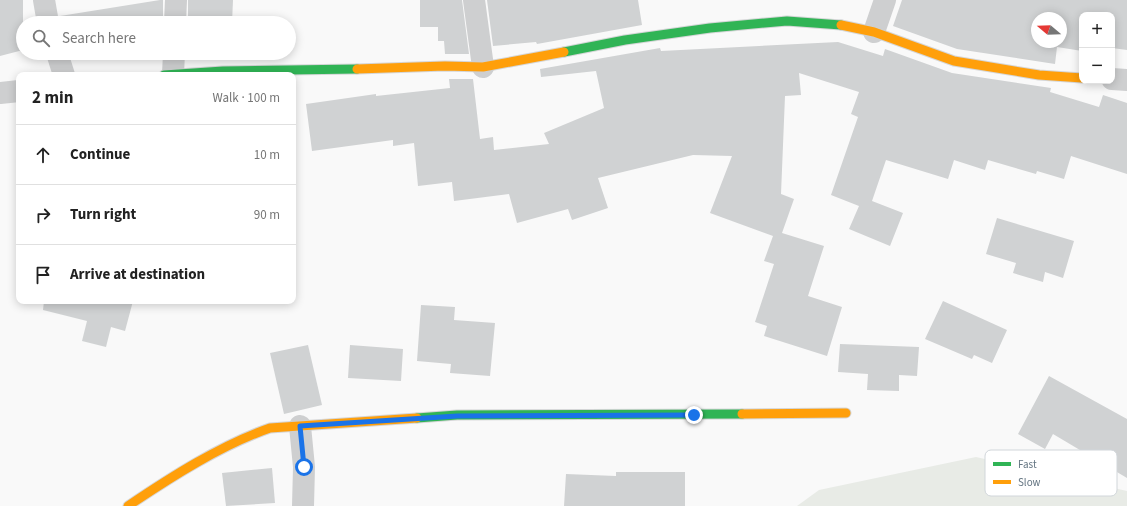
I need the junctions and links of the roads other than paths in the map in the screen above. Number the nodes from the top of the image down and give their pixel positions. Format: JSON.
{"nodes":[{"id":1,"x":44,"y":0,"type":"edge"},
{"id":2,"x":176,"y":0,"type":"edge"},
{"id":3,"x":474,"y":0,"type":"edge"},
{"id":4,"x":885,"y":0,"type":"edge"},
{"id":5,"x":47,"y":16,"type":"edge"},
{"id":6,"x":175,"y":16,"type":"edge"},
{"id":7,"x":874,"y":32,"type":"junction"},
{"id":8,"x":59,"y":60,"type":"edge"},
{"id":9,"x":172,"y":60,"type":"edge"},
{"id":10,"x":483,"y":67,"type":"junction"},
{"id":11,"x":63,"y":72,"type":"edge"},
{"id":12,"x":169,"y":72,"type":"edge"},
{"id":13,"x":209,"y":72,"type":"edge"},
{"id":14,"x":1079,"y":78,"type":"edge"},
{"id":15,"x":1115,"y":79,"type":"edge"},
{"id":16,"x":1127,"y":80,"type":"edge"},
{"id":17,"x":16,"y":92,"type":"edge"},
{"id":18,"x":0,"y":93,"type":"edge"},
{"id":19,"x":846,"y":413,"type":"dead end"},
{"id":20,"x":300,"y":426,"type":"junction"},
{"id":21,"x":141,"y":502,"type":"edge"},
{"id":22,"x":303,"y":506,"type":"edge"}],
"edges":[{"from":1,"to":5,"type":"street"},
{"from":2,"to":6,"type":"street"},
{"from":3,"to":10,"type":"street"},
{"from":4,"to":7,"type":"street"},
{"from":7,"to":10,"type":"street"},
{"from":7,"to":14,"type":"street"},
{"from":8,"to":11,"type":"street"},
{"from":9,"to":12,"type":"street"},
{"from":10,"to":13,"type":"street"},
{"from":15,"to":16,"type":"street"},
{"from":17,"to":18,"type":"street"},
{"from":19,"to":20,"type":"street"},
{"from":20,"to":21,"type":"street"},
{"from":20,"to":22,"type":"street"}]}
